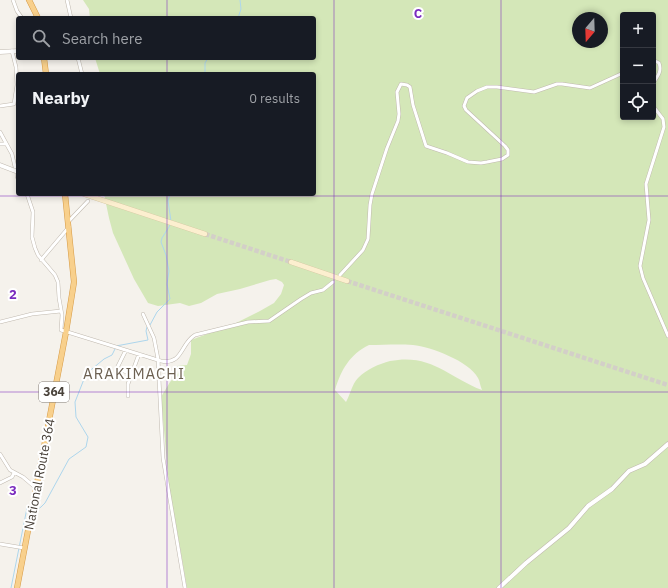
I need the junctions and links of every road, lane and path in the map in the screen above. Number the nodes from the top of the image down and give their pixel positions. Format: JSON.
{"nodes":[{"id":1,"x":13,"y":0,"type":"edge"},
{"id":2,"x":29,"y":0,"type":"edge"},
{"id":3,"x":67,"y":0,"type":"edge"},
{"id":4,"x":21,"y":16,"type":"edge"},
{"id":5,"x":37,"y":16,"type":"edge"},
{"id":6,"x":71,"y":16,"type":"edge"},
{"id":7,"x":12,"y":51,"type":"junction"},
{"id":8,"x":16,"y":51,"type":"edge"},
{"id":9,"x":0,"y":52,"type":"edge"},
{"id":10,"x":44,"y":60,"type":"edge"},
{"id":11,"x":78,"y":60,"type":"edge"},
{"id":12,"x":656,"y":61,"type":"edge"},
{"id":13,"x":16,"y":72,"type":"edge"},
{"id":14,"x":46,"y":72,"type":"edge"},
{"id":15,"x":82,"y":72,"type":"edge"},
{"id":16,"x":620,"y":74,"type":"edge"},
{"id":17,"x":656,"y":78,"type":"edge"},
{"id":18,"x":16,"y":91,"type":"edge"},
{"id":19,"x":0,"y":106,"type":"edge"},
{"id":20,"x":656,"y":110,"type":"edge"},
{"id":21,"x":0,"y":132,"type":"edge"},
{"id":22,"x":0,"y":144,"type":"edge"},
{"id":23,"x":6,"y":144,"type":"junction"},
{"id":24,"x":0,"y":165,"type":"edge"},
{"id":25,"x":15,"y":167,"type":"dead end"},
{"id":26,"x":16,"y":175,"type":"edge"},
{"id":27,"x":28,"y":196,"type":"edge"},
{"id":28,"x":64,"y":196,"type":"edge"},
{"id":29,"x":95,"y":196,"type":"edge"},
{"id":30,"x":88,"y":201,"type":"dead end"},
{"id":31,"x":68,"y":225,"type":"junction"},
{"id":32,"x":205,"y":234,"type":"tunnel mouth"},
{"id":33,"x":41,"y":260,"type":"junction"},
{"id":34,"x":291,"y":262,"type":"tunnel mouth"},
{"id":35,"x":340,"y":275,"type":"dead end"},
{"id":36,"x":347,"y":281,"type":"tunnel mouth"},
{"id":37,"x":333,"y":282,"type":"dead end"},
{"id":38,"x":61,"y":311,"type":"junction"},
{"id":39,"x":143,"y":314,"type":"dead end"},
{"id":40,"x":0,"y":322,"type":"edge"},
{"id":41,"x":66,"y":332,"type":"junction"},
{"id":42,"x":668,"y":336,"type":"edge"},
{"id":43,"x":126,"y":350,"type":"junction"},
{"id":44,"x":139,"y":354,"type":"junction"},
{"id":45,"x":158,"y":359,"type":"junction"},
{"id":46,"x":131,"y":374,"type":"junction"},
{"id":47,"x":128,"y":396,"type":"dead end"},
{"id":48,"x":668,"y":444,"type":"edge"},
{"id":49,"x":0,"y":454,"type":"edge"},
{"id":50,"x":14,"y":473,"type":"junction"},
{"id":51,"x":0,"y":483,"type":"edge"},
{"id":52,"x":36,"y":488,"type":"junction"},
{"id":53,"x":0,"y":544,"type":"edge"},
{"id":54,"x":24,"y":548,"type":"junction"},
{"id":55,"x":17,"y":588,"type":"edge"},
{"id":56,"x":185,"y":588,"type":"edge"},
{"id":57,"x":499,"y":588,"type":"edge"}],
"edges":[{"from":1,"to":4,"type":"street"},
{"from":2,"to":5,"type":"highway"},
{"from":3,"to":6,"type":"street"},
{"from":7,"to":8,"type":"street"},
{"from":7,"to":9,"type":"street"},
{"from":7,"to":13,"type":"street"},
{"from":10,"to":14,"type":"highway"},
{"from":11,"to":15,"type":"street"},
{"from":12,"to":17,"type":"street"},
{"from":16,"to":35,"type":"street"},
{"from":18,"to":19,"type":"street"},
{"from":20,"to":42,"type":"street"},
{"from":21,"to":23,"type":"street"},
{"from":22,"to":23,"type":"street"},
{"from":23,"to":25,"type":"street"},
{"from":24,"to":26,"type":"street"},
{"from":27,"to":33,"type":"street"},
{"from":28,"to":31,"type":"highway","name":"National Route 364","number":"364"},
{"from":29,"to":32,"type":"main road"},
{"from":30,"to":31,"type":"street"},
{"from":31,"to":33,"type":"street"},
{"from":31,"to":41,"type":"highway","name":"National Route 364","number":"364"},
{"from":33,"to":38,"type":"street"},
{"from":34,"to":36,"type":"main road"},
{"from":37,"to":45,"type":"street"},
{"from":38,"to":40,"type":"street"},
{"from":38,"to":41,"type":"street"},
{"from":39,"to":45,"type":"street"},
{"from":41,"to":43,"type":"street"},
{"from":41,"to":52,"type":"highway","name":"National Route 364","number":"364"},
{"from":43,"to":44,"type":"street"},
{"from":43,"to":46,"type":"street"},
{"from":44,"to":45,"type":"street"},
{"from":44,"to":46,"type":"street"},
{"from":45,"to":56,"type":"street"},
{"from":46,"to":47,"type":"street"},
{"from":48,"to":57,"type":"street"},
{"from":49,"to":50,"type":"street"},
{"from":50,"to":51,"type":"street"},
{"from":50,"to":52,"type":"street"},
{"from":52,"to":54,"type":"highway","name":"National Route 364","number":"364"},
{"from":53,"to":54,"type":"street"},
{"from":54,"to":55,"type":"highway","name":"National Route 364","number":"364"}]}
